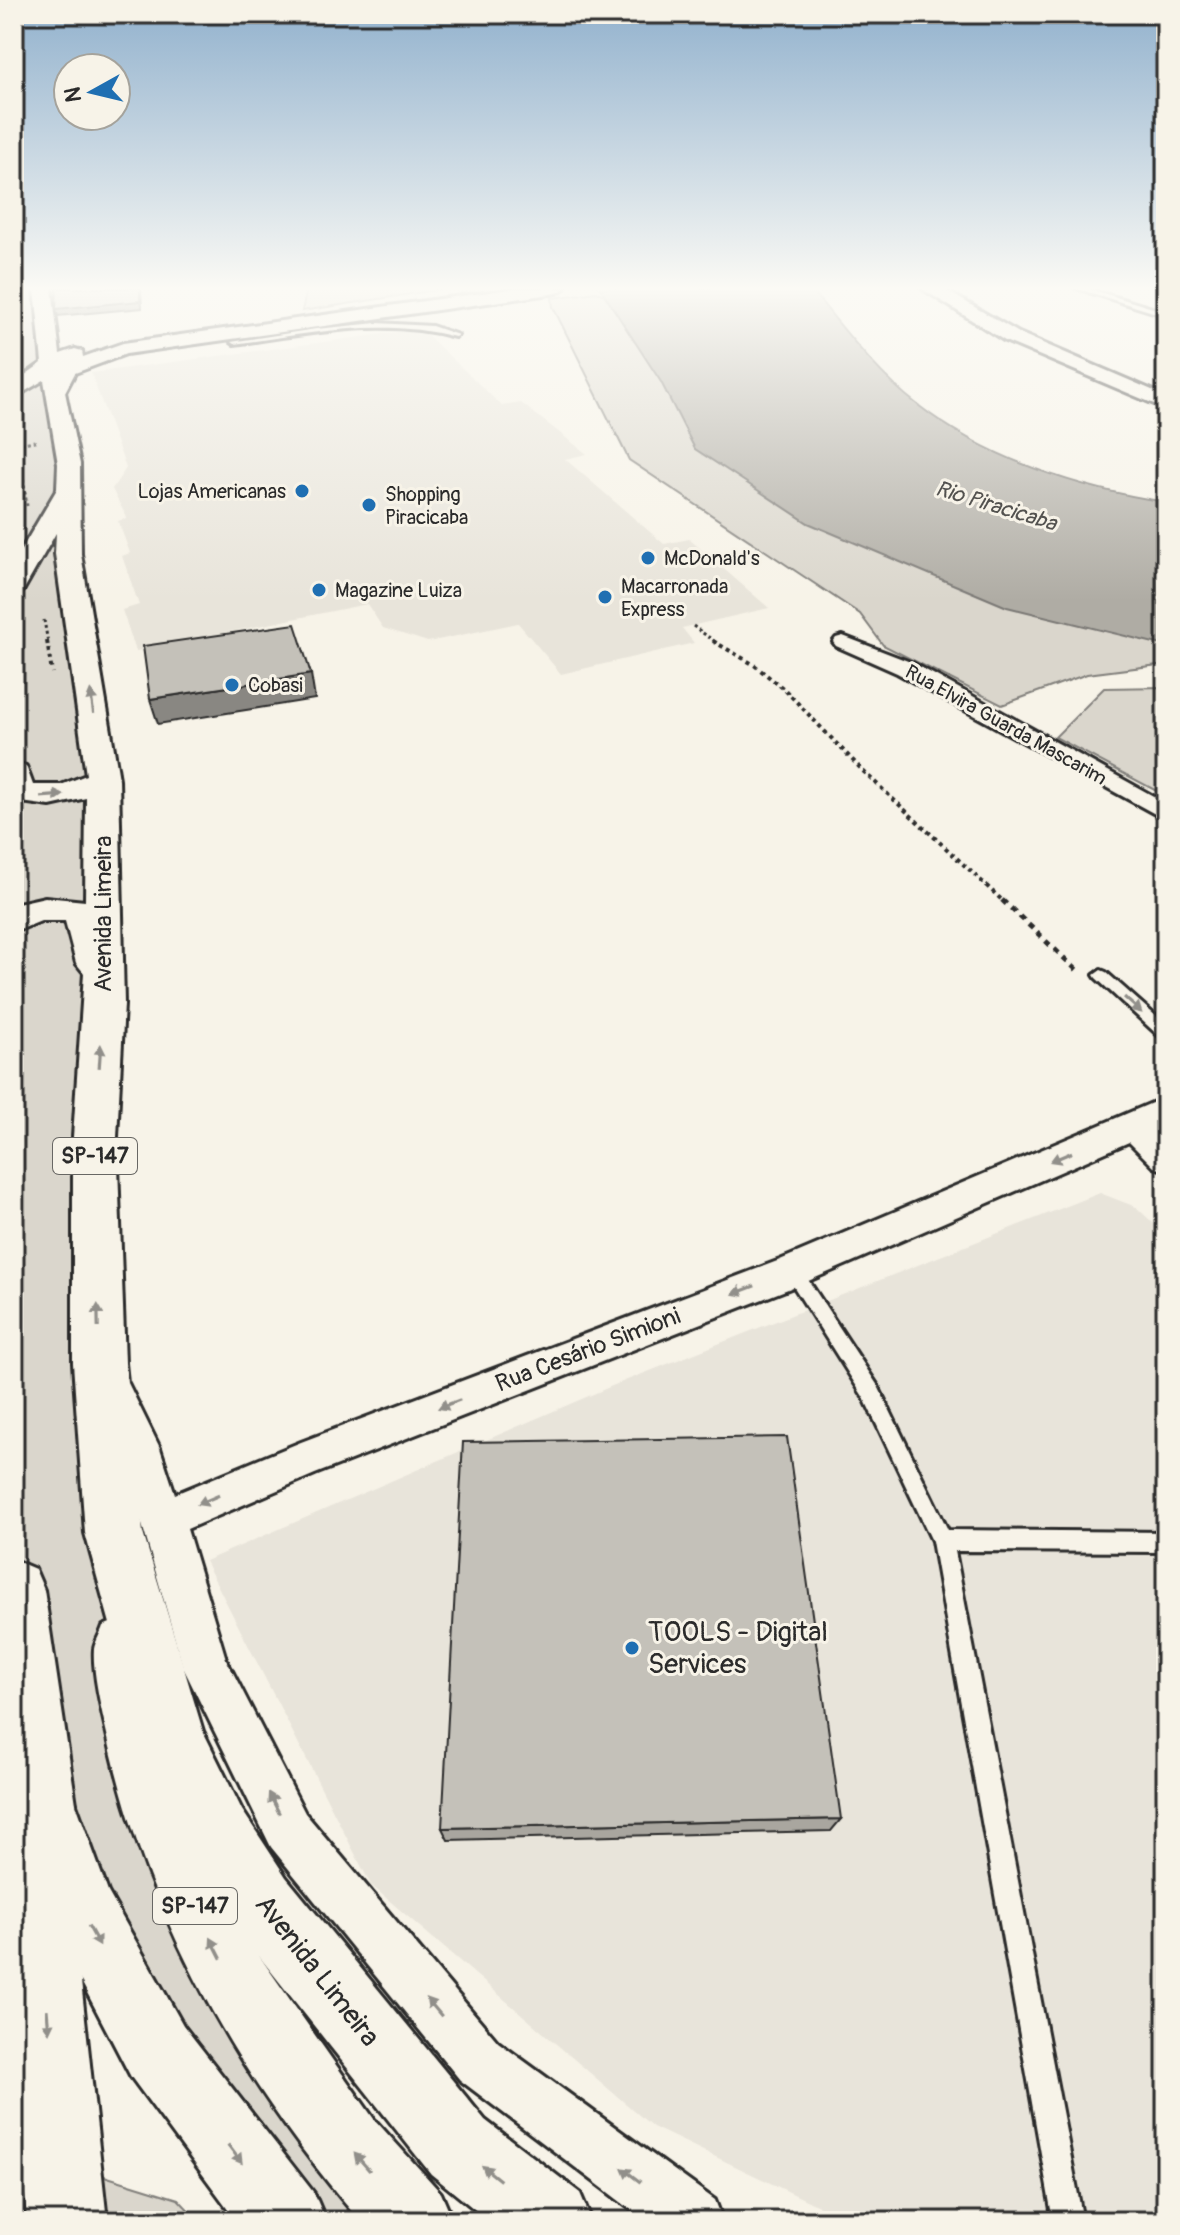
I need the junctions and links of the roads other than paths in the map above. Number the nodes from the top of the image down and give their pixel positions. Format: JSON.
{"nodes":[{"id":1,"x":55,"y":392,"type":"edge"},
{"id":2,"x":1141,"y":392,"type":"edge"},
{"id":3,"x":1166,"y":403,"type":"edge"},
{"id":4,"x":70,"y":487,"type":"junction"},
{"id":5,"x":14,"y":585,"type":"edge"},
{"id":6,"x":843,"y":642,"type":"dead end"},
{"id":7,"x":14,"y":773,"type":"edge"},
{"id":8,"x":103,"y":779,"type":"junction"},
{"id":9,"x":1166,"y":813,"type":"edge"},
{"id":10,"x":14,"y":920,"type":"edge"},
{"id":11,"x":1093,"y":976,"type":"road end"},
{"id":12,"x":104,"y":1004,"type":"junction"},
{"id":13,"x":1166,"y":1034,"type":"edge"},
{"id":14,"x":1166,"y":1109,"type":"edge"},
{"id":15,"x":1133,"y":1127,"type":"junction"},
{"id":16,"x":1166,"y":1158,"type":"edge"},
{"id":17,"x":793,"y":1271,"type":"junction"},
{"id":18,"x":139,"y":1526,"type":"junction"},
{"id":19,"x":942,"y":1540,"type":"junction"},
{"id":20,"x":1166,"y":1542,"type":"edge"},
{"id":21,"x":14,"y":1590,"type":"edge"},
{"id":22,"x":33,"y":1800,"type":"edge"},
{"id":23,"x":67,"y":2221,"type":"edge"},
{"id":24,"x":286,"y":2221,"type":"edge"},
{"id":25,"x":413,"y":2221,"type":"edge"},
{"id":26,"x":552,"y":2221,"type":"edge"},
{"id":27,"x":694,"y":2221,"type":"edge"},
{"id":28,"x":1068,"y":2221,"type":"edge"}],
"edges":[{"from":1,"to":4,"type":"main road","name":"Avenida Limeira","number":"SP-147"},
{"from":2,"to":3,"type":"main road"},
{"from":4,"to":5,"type":"main road"},
{"from":8,"to":4,"type":"main road","name":"Avenida Limeira","number":"SP-147","one_way":true},
{"from":6,"to":9,"type":"street","name":"Rua Elvira Guarda Mascarim"},
{"from":7,"to":8,"type":"main road","one_way":true},
{"from":8,"to":12,"type":"main road","name":"Avenida Limeira","number":"SP-147"},
{"from":10,"to":12,"type":"main road"},
{"from":11,"to":13,"type":"lane","one_way":true},
{"from":18,"to":12,"type":"main road","name":"Avenida Limeira","number":"SP-147","one_way":true},
{"from":14,"to":15,"type":"street","name":"Rua Cesário Simioni"},
{"from":15,"to":16,"type":"street"},
{"from":15,"to":17,"type":"street","name":"Rua Cesário Simioni","one_way":true},
{"from":17,"to":18,"type":"street","name":"Rua Cesário Simioni","one_way":true},
{"from":17,"to":19,"type":"lane"},
{"from":25,"to":18,"type":"main road","name":"Avenida Limeira","number":"SP-147","one_way":true},
{"from":26,"to":18,"type":"main road","name":"Avenida Limeira","one_way":true},
{"from":27,"to":18,"type":"street","one_way":true},
{"from":19,"to":20,"type":"lane"},
{"from":19,"to":28,"type":"lane"},
{"from":21,"to":22,"type":"main road"},
{"from":22,"to":23,"type":"main road","one_way":true},
{"from":22,"to":24,"type":"main road","one_way":true}]}
